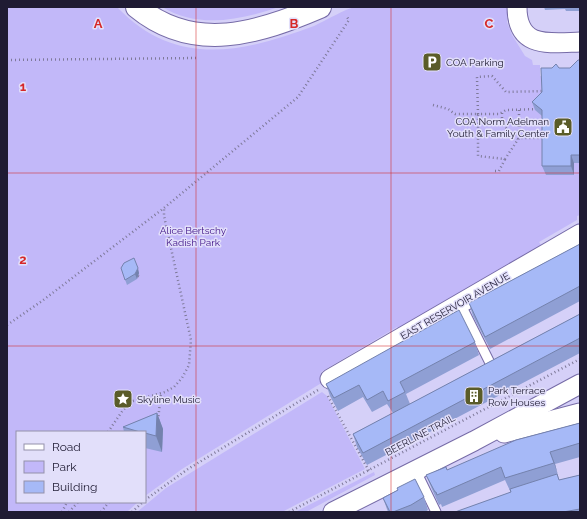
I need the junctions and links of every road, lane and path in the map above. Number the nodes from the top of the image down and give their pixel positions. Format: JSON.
{"nodes":[{"id":1,"x":137,"y":7,"type":"edge"},
{"id":2,"x":320,"y":7,"type":"edge"},
{"id":3,"x":517,"y":7,"type":"edge"},
{"id":4,"x":347,"y":17,"type":"dead end"},
{"id":5,"x":580,"y":42,"type":"edge"},
{"id":6,"x":196,"y":58,"type":"dead end"},
{"id":7,"x":7,"y":60,"type":"edge"},
{"id":8,"x":545,"y":91,"type":"edge"},
{"id":9,"x":433,"y":105,"type":"dead end"},
{"id":10,"x":537,"y":109,"type":"edge"},
{"id":11,"x":520,"y":110,"type":"junction"},
{"id":12,"x":502,"y":112,"type":"junction"},
{"id":13,"x":478,"y":114,"type":"junction"},
{"id":14,"x":520,"y":138,"type":"junction"},
{"id":15,"x":545,"y":138,"type":"edge"},
{"id":16,"x":505,"y":159,"type":"junction"},
{"id":17,"x":495,"y":171,"type":"dead end"},
{"id":18,"x":164,"y":208,"type":"junction"},
{"id":19,"x":580,"y":234,"type":"edge"},
{"id":20,"x":460,"y":303,"type":"junction"},
{"id":21,"x":7,"y":324,"type":"edge"},
{"id":22,"x":580,"y":359,"type":"edge"},
{"id":23,"x":481,"y":373,"type":"edge"},
{"id":24,"x":580,"y":384,"type":"edge"},
{"id":25,"x":329,"y":387,"type":"junction"},
{"id":26,"x":161,"y":393,"type":"junction"},
{"id":27,"x":580,"y":413,"type":"edge"},
{"id":28,"x":158,"y":424,"type":"edge"},
{"id":29,"x":109,"y":431,"type":"edge"},
{"id":30,"x":474,"y":441,"type":"junction"},
{"id":31,"x":416,"y":470,"type":"junction"},
{"id":32,"x":369,"y":471,"type":"junction"},
{"id":33,"x":146,"y":500,"type":"edge"},
{"id":34,"x":66,"y":503,"type":"edge"},
{"id":35,"x":77,"y":503,"type":"edge"},
{"id":36,"x":108,"y":503,"type":"edge"},
{"id":37,"x":142,"y":503,"type":"edge"},
{"id":38,"x":361,"y":506,"type":"edge"},
{"id":39,"x":62,"y":512,"type":"edge"},
{"id":40,"x":68,"y":512,"type":"edge"},
{"id":41,"x":101,"y":512,"type":"edge"},
{"id":42,"x":132,"y":512,"type":"edge"},
{"id":43,"x":289,"y":512,"type":"edge"},
{"id":44,"x":333,"y":512,"type":"edge"},
{"id":45,"x":436,"y":512,"type":"edge"}],
"edges":[{"from":1,"to":2,"type":"main road"},
{"from":3,"to":5,"type":"street"},
{"from":4,"to":18,"type":"path"},
{"from":6,"to":7,"type":"path"},
{"from":8,"to":13,"type":"path"},
{"from":9,"to":13,"type":"path"},
{"from":10,"to":11,"type":"path"},
{"from":11,"to":12,"type":"path"},
{"from":11,"to":14,"type":"path"},
{"from":12,"to":13,"type":"path"},
{"from":12,"to":14,"type":"path"},
{"from":13,"to":16,"type":"path"},
{"from":14,"to":15,"type":"path"},
{"from":14,"to":16,"type":"path"},
{"from":16,"to":17,"type":"path"},
{"from":18,"to":21,"type":"path"},
{"from":18,"to":26,"type":"path"},
{"from":19,"to":20,"type":"street","name":"EAST RESERVOIR AVENUE"},
{"from":20,"to":23,"type":"lane"},
{"from":20,"to":25,"type":"street","name":"EAST RESERVOIR AVENUE"},
{"from":22,"to":32,"type":"path","name":"BEERLINE TRAIL"},
{"from":24,"to":30,"type":"street"},
{"from":25,"to":32,"type":"path"},
{"from":25,"to":33,"type":"path"},
{"from":26,"to":28,"type":"path"},
{"from":26,"to":29,"type":"path"},
{"from":27,"to":30,"type":"street"},
{"from":30,"to":31,"type":"street"},
{"from":31,"to":38,"type":"street"},
{"from":31,"to":45,"type":"lane"},
{"from":32,"to":43,"type":"path","name":"BEERLINE TRAIL"},
{"from":34,"to":39,"type":"path"},
{"from":35,"to":40,"type":"path"},
{"from":36,"to":41,"type":"path"},
{"from":37,"to":42,"type":"path"},
{"from":38,"to":44,"type":"street"}]}
